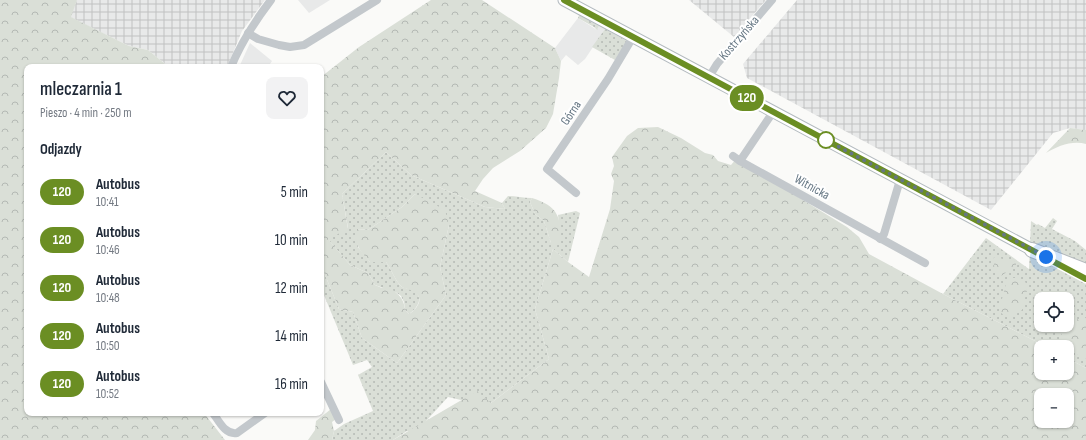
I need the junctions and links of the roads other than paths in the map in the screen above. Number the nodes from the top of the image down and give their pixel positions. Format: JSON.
{"nodes":[{"id":1,"x":271,"y":0,"type":"edge"},
{"id":2,"x":377,"y":0,"type":"edge"},
{"id":3,"x":564,"y":0,"type":"edge"},
{"id":4,"x":772,"y":0,"type":"edge"},
{"id":5,"x":248,"y":33,"type":"junction"},
{"id":6,"x":633,"y":38,"type":"junction"},
{"id":7,"x":232,"y":64,"type":"edge"},
{"id":8,"x":709,"y":77,"type":"junction"},
{"id":9,"x":773,"y":112,"type":"junction"},
{"id":10,"x":733,"y":156,"type":"dead end"},
{"id":11,"x":740,"y":161,"type":"junction"},
{"id":12,"x":900,"y":180,"type":"junction"},
{"id":13,"x":576,"y":193,"type":"dead end"},
{"id":14,"x":880,"y":239,"type":"junction"},
{"id":15,"x":1032,"y":250,"type":"junction"},
{"id":16,"x":925,"y":263,"type":"dead end"},
{"id":17,"x":1086,"y":271,"type":"edge"},
{"id":18,"x":1086,"y":279,"type":"edge"},
{"id":19,"x":324,"y":388,"type":"edge"},
{"id":20,"x":215,"y":416,"type":"edge"},
{"id":21,"x":261,"y":416,"type":"edge"},
{"id":22,"x":339,"y":420,"type":"dead end"}],
"edges":[{"from":1,"to":5,"type":"street"},
{"from":2,"to":5,"type":"street"},
{"from":3,"to":6,"type":"main road"},
{"from":4,"to":8,"type":"street","name":"Kostrzyńska"},
{"from":5,"to":7,"type":"street"},
{"from":6,"to":8,"type":"main road"},
{"from":6,"to":13,"type":"street","name":"Górna"},
{"from":8,"to":9,"type":"main road"},
{"from":9,"to":11,"type":"street"},
{"from":9,"to":12,"type":"main road"},
{"from":10,"to":11,"type":"street","name":"Witnicka"},
{"from":11,"to":14,"type":"street","name":"Witnicka"},
{"from":12,"to":14,"type":"street"},
{"from":12,"to":15,"type":"main road"},
{"from":14,"to":16,"type":"street","name":"Witnicka"},
{"from":15,"to":17,"type":"highway"},
{"from":15,"to":18,"type":"main road"},
{"from":19,"to":22,"type":"street"},
{"from":20,"to":21,"type":"street"}]}
